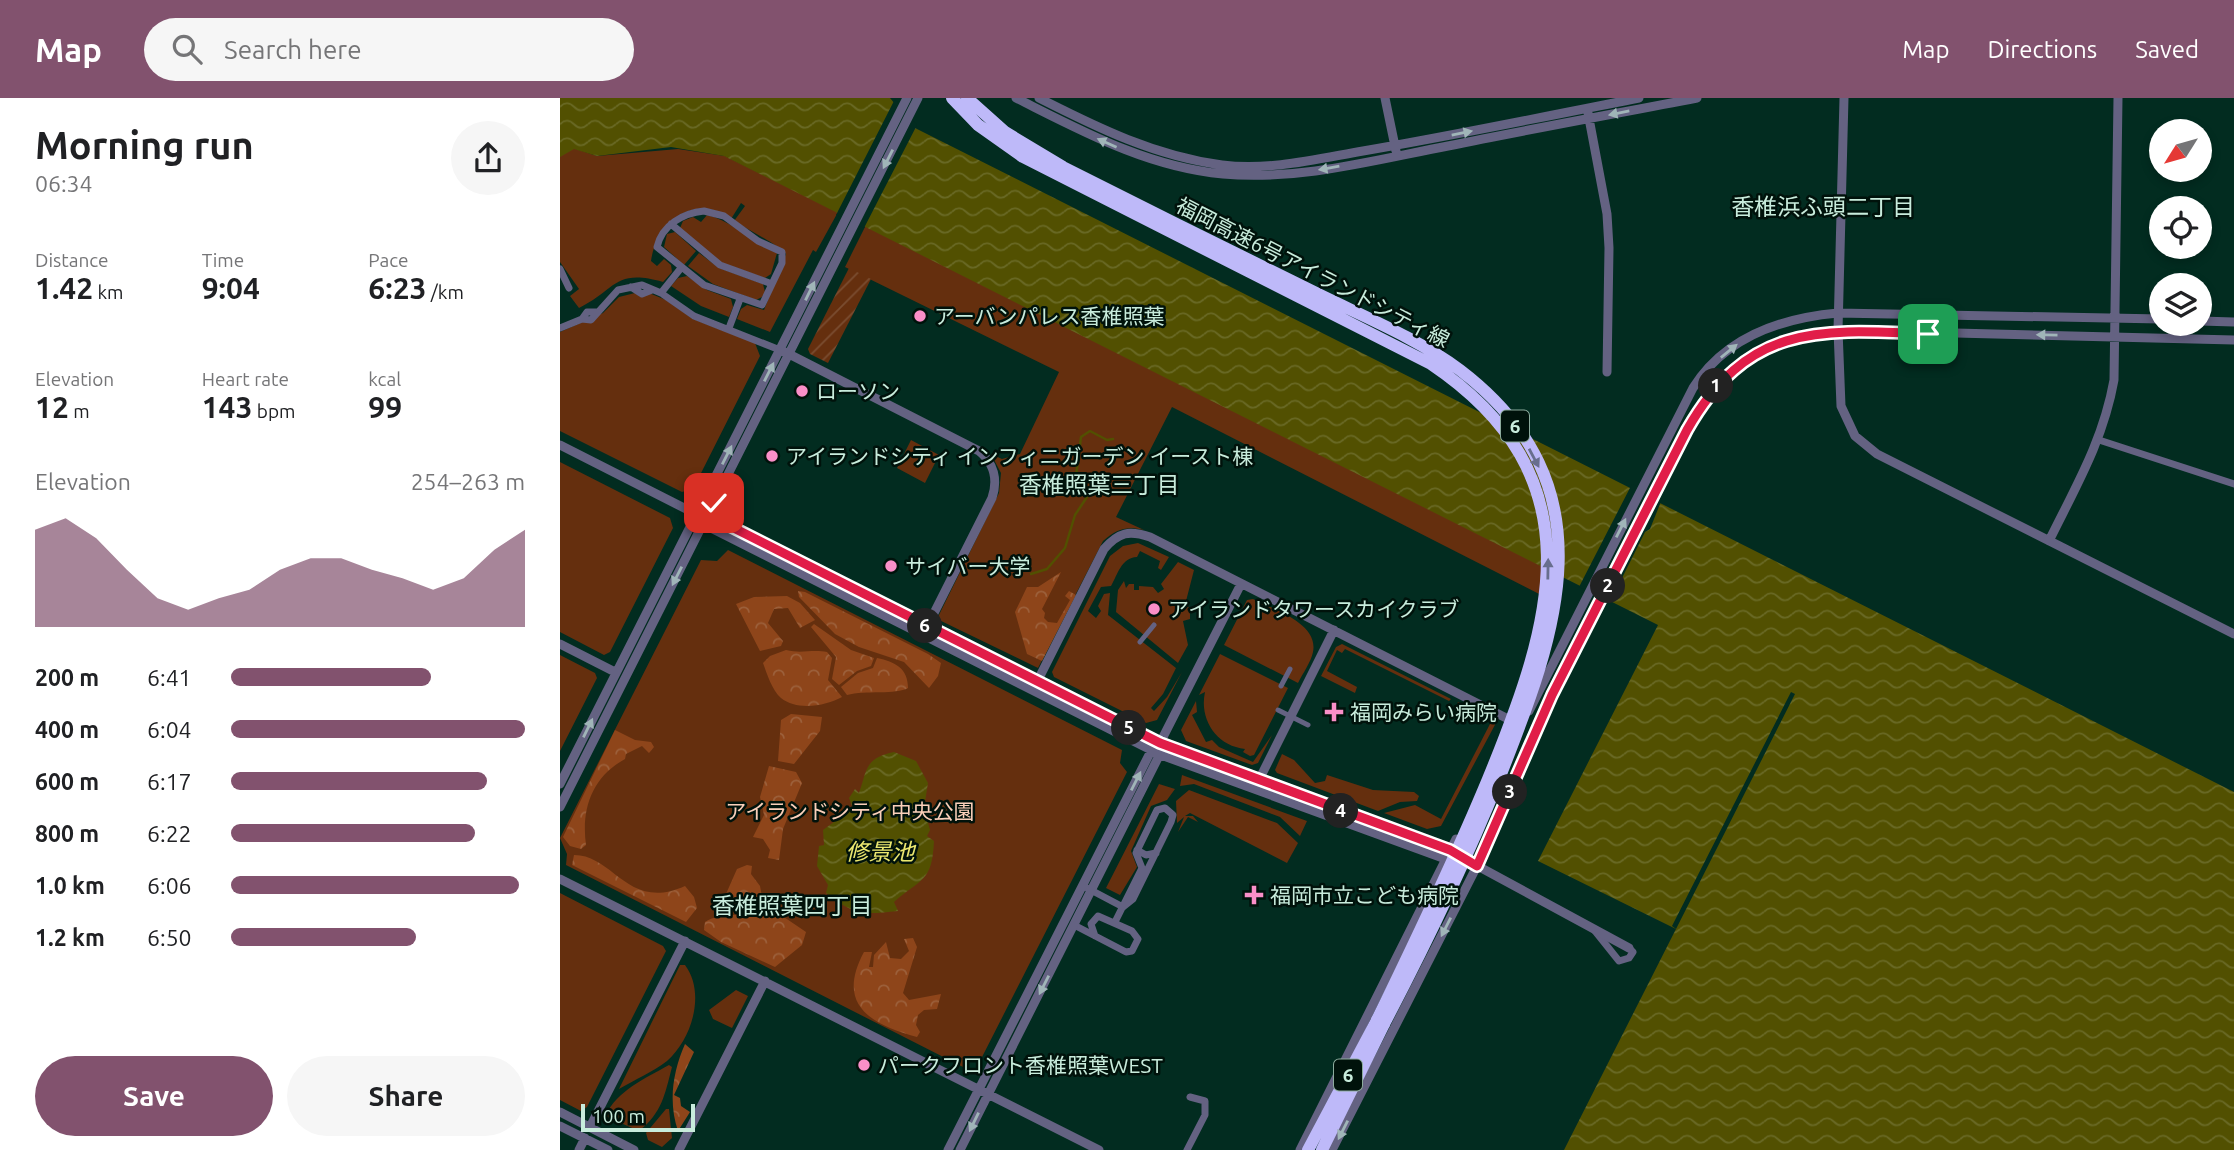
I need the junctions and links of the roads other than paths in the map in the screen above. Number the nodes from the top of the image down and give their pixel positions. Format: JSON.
{"nodes":[{"id":1,"x":907,"y":98,"type":"edge"},
{"id":2,"x":918,"y":98,"type":"edge"},
{"id":3,"x":952,"y":98,"type":"edge"},
{"id":4,"x":967,"y":98,"type":"edge"},
{"id":5,"x":1016,"y":98,"type":"edge"},
{"id":6,"x":1039,"y":98,"type":"edge"},
{"id":7,"x":1385,"y":98,"type":"edge"},
{"id":8,"x":1639,"y":98,"type":"edge"},
{"id":9,"x":1697,"y":98,"type":"edge"},
{"id":10,"x":1844,"y":98,"type":"edge"},
{"id":11,"x":2118,"y":98,"type":"edge"},
{"id":12,"x":1587,"y":108,"type":"junction"},
{"id":13,"x":1589,"y":119,"type":"junction"},
{"id":14,"x":1395,"y":146,"type":"junction"},
{"id":15,"x":1396,"y":156,"type":"junction"},
{"id":16,"x":671,"y":224,"type":"junction"},
{"id":17,"x":681,"y":268,"type":"junction"},
{"id":18,"x":560,"y":269,"type":"edge"},
{"id":19,"x":772,"y":284,"type":"junction"},
{"id":20,"x":569,"y":288,"type":"dead end"},
{"id":21,"x":661,"y":293,"type":"junction"},
{"id":22,"x":740,"y":299,"type":"junction"},
{"id":23,"x":1838,"y":313,"type":"junction"},
{"id":24,"x":2115,"y":318,"type":"junction"},
{"id":25,"x":2149,"y":319,"type":"edge"},
{"id":26,"x":2212,"y":321,"type":"edge"},
{"id":27,"x":2234,"y":322,"type":"edge"},
{"id":28,"x":560,"y":328,"type":"edge"},
{"id":29,"x":729,"y":328,"type":"junction"},
{"id":30,"x":1838,"y":330,"type":"junction"},
{"id":31,"x":2115,"y":337,"type":"junction"},
{"id":32,"x":2234,"y":340,"type":"edge"},
{"id":33,"x":780,"y":350,"type":"junction"},
{"id":34,"x":789,"y":355,"type":"junction"},
{"id":35,"x":1607,"y":372,"type":"dead end"},
{"id":36,"x":2099,"y":440,"type":"junction"},
{"id":37,"x":560,"y":445,"type":"edge"},
{"id":38,"x":2234,"y":484,"type":"edge"},
{"id":39,"x":696,"y":514,"type":"junction"},
{"id":40,"x":705,"y":519,"type":"junction"},
{"id":41,"x":2049,"y":541,"type":"junction"},
{"id":42,"x":1241,"y":584,"type":"junction"},
{"id":43,"x":1154,"y":625,"type":"dead end"},
{"id":44,"x":927,"y":627,"type":"junction"},
{"id":45,"x":1334,"y":630,"type":"junction"},
{"id":46,"x":2234,"y":634,"type":"edge"},
{"id":47,"x":1140,"y":642,"type":"dead end"},
{"id":48,"x":560,"y":644,"type":"edge"},
{"id":49,"x":1290,"y":669,"type":"dead end"},
{"id":50,"x":615,"y":672,"type":"junction"},
{"id":51,"x":1037,"y":682,"type":"junction"},
{"id":52,"x":1281,"y":686,"type":"dead end"},
{"id":53,"x":1278,"y":710,"type":"dead end"},
{"id":54,"x":1308,"y":724,"type":"dead end"},
{"id":55,"x":1521,"y":725,"type":"junction"},
{"id":56,"x":1160,"y":743,"type":"junction"},
{"id":57,"x":1156,"y":753,"type":"junction"},
{"id":58,"x":1259,"y":780,"type":"junction"},
{"id":59,"x":560,"y":784,"type":"edge"},
{"id":60,"x":560,"y":807,"type":"edge"},
{"id":61,"x":1137,"y":850,"type":"junction"},
{"id":62,"x":1157,"y":852,"type":"junction"},
{"id":63,"x":1448,"y":855,"type":"junction"},
{"id":64,"x":1477,"y":866,"type":"junction"},
{"id":65,"x":560,"y":878,"type":"edge"},
{"id":66,"x":1087,"y":888,"type":"junction"},
{"id":67,"x":1123,"y":907,"type":"junction"},
{"id":68,"x":1115,"y":922,"type":"junction"},
{"id":69,"x":1074,"y":925,"type":"junction"},
{"id":70,"x":1595,"y":931,"type":"junction"},
{"id":71,"x":1095,"y":936,"type":"junction"},
{"id":72,"x":685,"y":941,"type":"junction"},
{"id":73,"x":1629,"y":948,"type":"joint"},
{"id":74,"x":765,"y":981,"type":"junction"},
{"id":75,"x":1380,"y":1022,"type":"junction"},
{"id":76,"x":983,"y":1091,"type":"junction"},
{"id":77,"x":560,"y":1112,"type":"edge"},
{"id":78,"x":1205,"y":1115,"type":"dead end"},
{"id":79,"x":560,"y":1125,"type":"edge"},
{"id":80,"x":590,"y":1127,"type":"junction"},
{"id":81,"x":1325,"y":1132,"type":"junction"},
{"id":82,"x":585,"y":1138,"type":"junction"},
{"id":83,"x":579,"y":1150,"type":"edge"},
{"id":84,"x":608,"y":1150,"type":"edge"},
{"id":85,"x":634,"y":1150,"type":"edge"},
{"id":86,"x":679,"y":1150,"type":"edge"},
{"id":87,"x":948,"y":1150,"type":"edge"},
{"id":88,"x":960,"y":1150,"type":"edge"},
{"id":89,"x":1099,"y":1150,"type":"edge"},
{"id":90,"x":1186,"y":1150,"type":"edge"},
{"id":91,"x":1300,"y":1150,"type":"edge"},
{"id":92,"x":1308,"y":1150,"type":"edge"},
{"id":93,"x":1322,"y":1150,"type":"edge"},
{"id":94,"x":1332,"y":1150,"type":"edge"}],
"edges":[{"from":33,"to":1,"type":"street","one_way":true},
{"from":2,"to":34,"type":"street","one_way":true},
{"from":75,"to":3,"type":"highway","name":"福岡高速6号アイランドシティ線","number":"6","one_way":true,"bridge":true},
{"from":4,"to":75,"type":"highway","name":"福岡高速6号アイランドシティ線","number":"6","one_way":true,"bridge":true},
{"from":15,"to":5,"type":"street","one_way":true},
{"from":6,"to":14,"type":"street"},
{"from":7,"to":14,"type":"street"},
{"from":8,"to":12,"type":"street"},
{"from":9,"to":13,"type":"street","one_way":true},
{"from":10,"to":23,"type":"street"},
{"from":11,"to":24,"type":"street"},
{"from":12,"to":13,"type":"street"},
{"from":14,"to":12,"type":"street","one_way":true},
{"from":13,"to":15,"type":"street"},
{"from":13,"to":35,"type":"street"},
{"from":14,"to":15,"type":"street"},
{"from":16,"to":17,"type":"street"},
{"from":16,"to":19,"type":"street"},
{"from":16,"to":19,"type":"street"},
{"from":17,"to":21,"type":"street"},
{"from":17,"to":22,"type":"street"},
{"from":18,"to":20,"type":"street"},
{"from":19,"to":22,"type":"street"},
{"from":21,"to":28,"type":"street"},
{"from":21,"to":29,"type":"street"},
{"from":22,"to":29,"type":"street"},
{"from":23,"to":24,"type":"street"},
{"from":23,"to":30,"type":"street"},
{"from":55,"to":23,"type":"street","one_way":true},
{"from":24,"to":25,"type":"street"},
{"from":24,"to":31,"type":"street"},
{"from":26,"to":27,"type":"street"},
{"from":29,"to":33,"type":"street"},
{"from":31,"to":30,"type":"street","one_way":true},
{"from":30,"to":41,"type":"street"},
{"from":30,"to":64,"type":"street"},
{"from":31,"to":32,"type":"street"},
{"from":31,"to":36,"type":"street"},
{"from":33,"to":34,"type":"street"},
{"from":39,"to":33,"type":"street","one_way":true},
{"from":34,"to":40,"type":"street"},
{"from":34,"to":44,"type":"street"},
{"from":36,"to":38,"type":"street"},
{"from":36,"to":41,"type":"street"},
{"from":37,"to":39,"type":"street"},
{"from":39,"to":40,"type":"street"},
{"from":39,"to":50,"type":"street"},
{"from":40,"to":44,"type":"street"},
{"from":40,"to":57,"type":"street"},
{"from":40,"to":60,"type":"street","one_way":true},
{"from":41,"to":46,"type":"street"},
{"from":42,"to":45,"type":"street"},
{"from":42,"to":51,"type":"street"},
{"from":42,"to":56,"type":"street"},
{"from":43,"to":47,"type":"street"},
{"from":44,"to":51,"type":"street"},
{"from":45,"to":55,"type":"street"},
{"from":45,"to":58,"type":"street"},
{"from":48,"to":50,"type":"street"},
{"from":49,"to":52,"type":"street"},
{"from":59,"to":50,"type":"street","one_way":true},
{"from":51,"to":56,"type":"street"},
{"from":53,"to":54,"type":"street"},
{"from":55,"to":63,"type":"street"},
{"from":56,"to":57,"type":"street"},
{"from":56,"to":58,"type":"street"},
{"from":57,"to":63,"type":"street"},
{"from":57,"to":66,"type":"street"},
{"from":58,"to":63,"type":"street"},
{"from":61,"to":62,"type":"street"},
{"from":61,"to":62,"type":"street"},
{"from":61,"to":67,"type":"street"},
{"from":62,"to":67,"type":"street"},
{"from":63,"to":64,"type":"street"},
{"from":63,"to":91,"type":"street"},
{"from":64,"to":70,"type":"street"},
{"from":64,"to":94,"type":"street","one_way":true},
{"from":65,"to":72,"type":"street"},
{"from":66,"to":67,"type":"street"},
{"from":66,"to":69,"type":"street"},
{"from":66,"to":76,"type":"street"},
{"from":67,"to":68,"type":"street"},
{"from":68,"to":71,"type":"street"},
{"from":68,"to":71,"type":"street"},
{"from":69,"to":71,"type":"street"},
{"from":69,"to":76,"type":"street","one_way":true},
{"from":70,"to":73,"type":"street"},
{"from":70,"to":73,"type":"street"},
{"from":72,"to":74,"type":"street"},
{"from":72,"to":80,"type":"street"},
{"from":74,"to":76,"type":"street"},
{"from":74,"to":86,"type":"street"},
{"from":75,"to":81,"type":"highway","name":"福岡高速6号アイランドシティ線","number":"6"},
{"from":76,"to":87,"type":"street"},
{"from":76,"to":88,"type":"street","one_way":true},
{"from":76,"to":89,"type":"street"},
{"from":77,"to":80,"type":"street"},
{"from":78,"to":90,"type":"street"},
{"from":79,"to":82,"type":"street"},
{"from":80,"to":85,"type":"street"},
{"from":81,"to":92,"type":"highway"},
{"from":81,"to":93,"type":"highway"},
{"from":82,"to":83,"type":"street"},
{"from":82,"to":84,"type":"street"}]}
